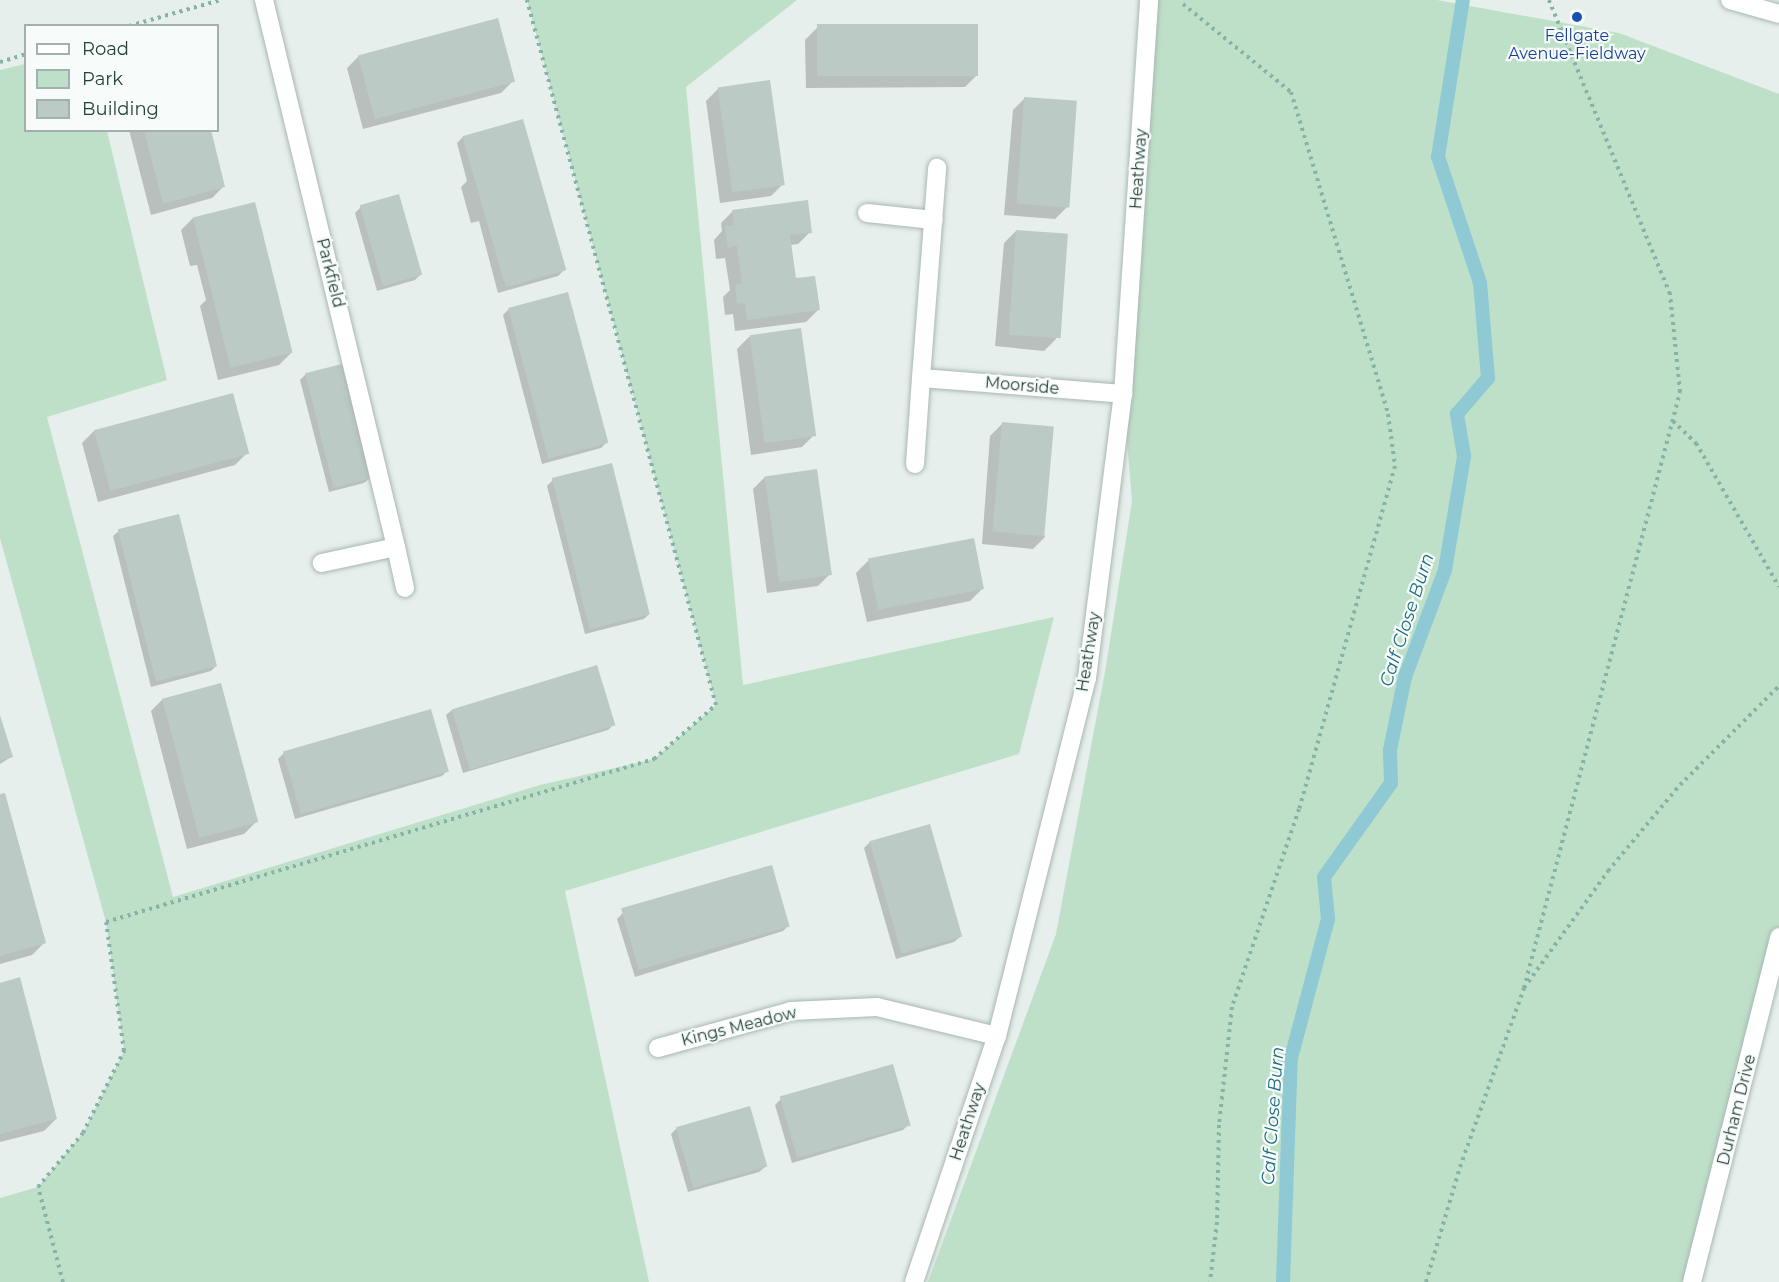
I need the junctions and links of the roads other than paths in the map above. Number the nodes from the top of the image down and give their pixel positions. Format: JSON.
{"nodes":[{"id":1,"x":264,"y":0,"type":"edge"},
{"id":2,"x":1149,"y":0,"type":"edge"},
{"id":3,"x":1730,"y":0,"type":"edge"},
{"id":4,"x":1779,"y":14,"type":"edge"},
{"id":5,"x":937,"y":168,"type":"dead end"},
{"id":6,"x":867,"y":213,"type":"dead end"},
{"id":7,"x":934,"y":220,"type":"junction"},
{"id":8,"x":921,"y":378,"type":"junction"},
{"id":9,"x":1123,"y":394,"type":"junction"},
{"id":10,"x":915,"y":464,"type":"dead end"},
{"id":11,"x":396,"y":547,"type":"junction"},
{"id":12,"x":322,"y":563,"type":"dead end"},
{"id":13,"x":405,"y":588,"type":"dead end"},
{"id":14,"x":1779,"y":937,"type":"edge"},
{"id":15,"x":997,"y":1036,"type":"junction"},
{"id":16,"x":658,"y":1048,"type":"dead end"},
{"id":17,"x":915,"y":1282,"type":"edge"},
{"id":18,"x":1692,"y":1282,"type":"edge"}],
"edges":[{"from":1,"to":11,"type":"street","name":"Parkfield"},
{"from":2,"to":9,"type":"street","name":"Heathway"},
{"from":3,"to":4,"type":"street"},
{"from":5,"to":7,"type":"street"},
{"from":6,"to":7,"type":"street"},
{"from":7,"to":8,"type":"street"},
{"from":8,"to":9,"type":"street","name":"Moorside"},
{"from":8,"to":10,"type":"street"},
{"from":9,"to":15,"type":"street","name":"Heathway"},
{"from":11,"to":12,"type":"street"},
{"from":11,"to":13,"type":"street","name":"Parkfield"},
{"from":14,"to":18,"type":"street","name":"Durham Drive"},
{"from":15,"to":16,"type":"street","name":"Kings Meadow"},
{"from":15,"to":17,"type":"street","name":"Heathway"}]}
